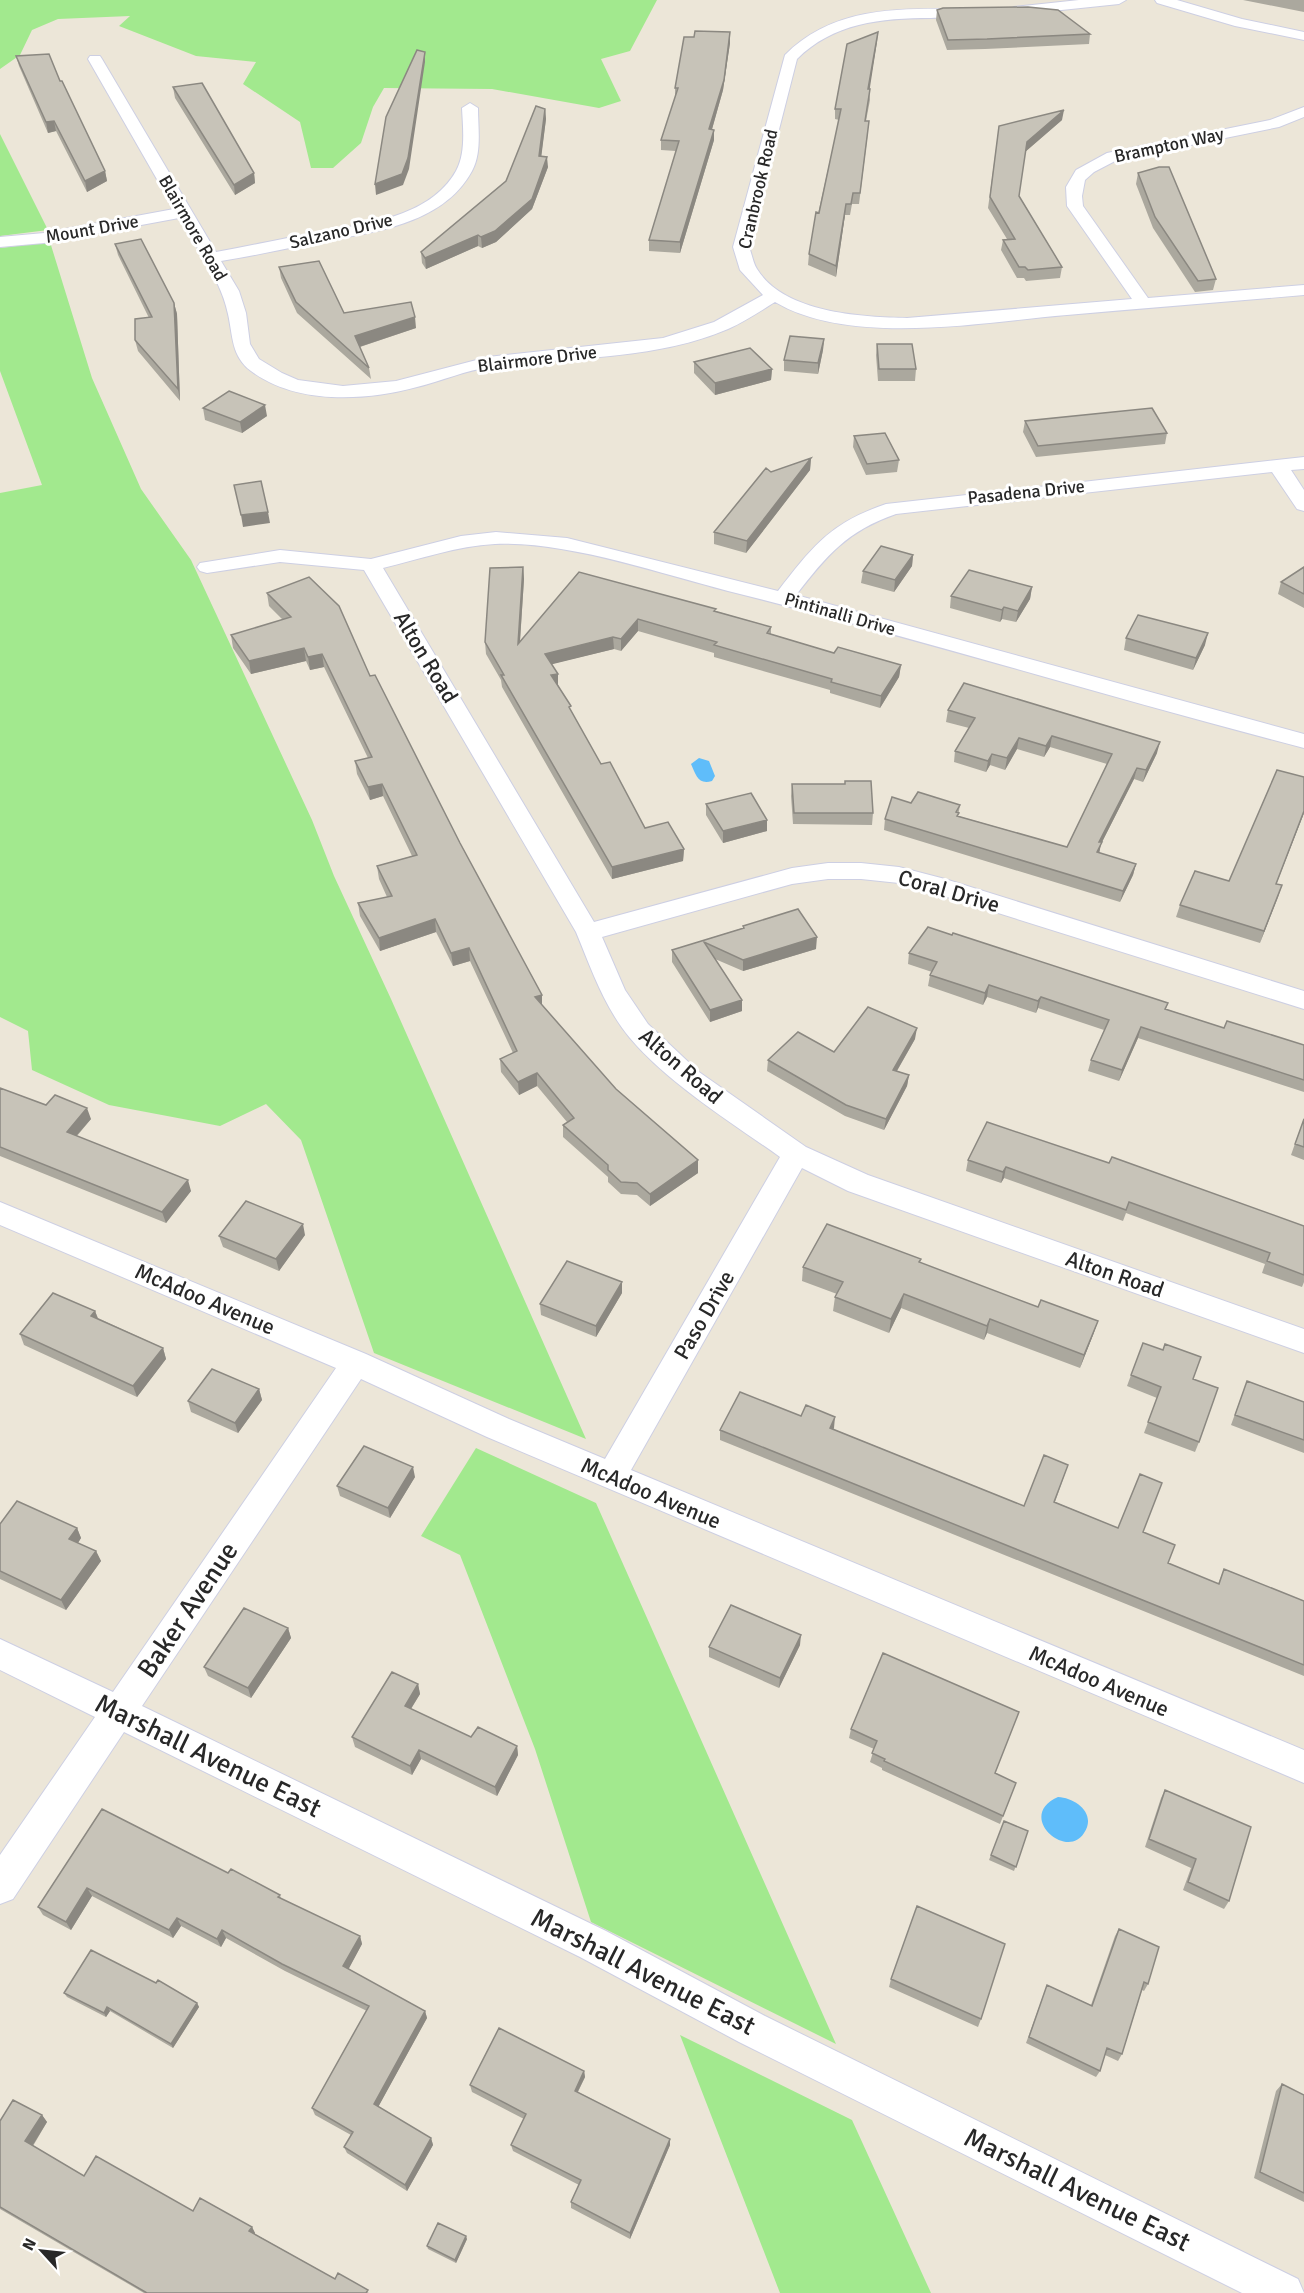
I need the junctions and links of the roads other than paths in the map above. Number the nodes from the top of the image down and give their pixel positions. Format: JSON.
{"nodes":[{"id":1,"x":1119,"y":0,"type":"edge"},
{"id":2,"x":1162,"y":0,"type":"edge"},
{"id":3,"x":1304,"y":36,"type":"edge"},
{"id":4,"x":95,"y":59,"type":"dead end"},
{"id":5,"x":470,"y":108,"type":"dead end"},
{"id":6,"x":1304,"y":112,"type":"edge"},
{"id":7,"x":184,"y":212,"type":"junction"},
{"id":8,"x":0,"y":242,"type":"edge"},
{"id":9,"x":211,"y":258,"type":"junction"},
{"id":10,"x":1304,"y":290,"type":"edge"},
{"id":11,"x":775,"y":295,"type":"junction"},
{"id":12,"x":1143,"y":303,"type":"junction"},
{"id":13,"x":292,"y":385,"type":"joint"},
{"id":14,"x":1304,"y":463,"type":"edge"},
{"id":15,"x":1278,"y":466,"type":"junction"},
{"id":16,"x":1304,"y":505,"type":"edge"},
{"id":17,"x":371,"y":565,"type":"junction"},
{"id":18,"x":207,"y":567,"type":"dead end"},
{"id":19,"x":783,"y":598,"type":"junction"},
{"id":20,"x":1304,"y":741,"type":"edge"},
{"id":21,"x":588,"y":932,"type":"junction"},
{"id":22,"x":1304,"y":1000,"type":"edge"},
{"id":23,"x":796,"y":1154,"type":"junction"},
{"id":24,"x":0,"y":1213,"type":"edge"},
{"id":25,"x":1304,"y":1341,"type":"edge"},
{"id":26,"x":356,"y":1363,"type":"junction"},
{"id":27,"x":611,"y":1476,"type":"junction"},
{"id":28,"x":0,"y":1654,"type":"edge"},
{"id":29,"x":119,"y":1712,"type":"junction"},
{"id":30,"x":1304,"y":1767,"type":"edge"},
{"id":31,"x":0,"y":1886,"type":"edge"},
{"id":32,"x":1284,"y":2293,"type":"edge"}],
"edges":[{"from":1,"to":11,"type":"street","name":"Cranbrook Road"},
{"from":2,"to":3,"type":"street"},
{"from":4,"to":7,"type":"street","name":"Blairmore Road"},
{"from":5,"to":9,"type":"street","name":"Salzano Drive"},
{"from":6,"to":12,"type":"street","name":"Brampton Way"},
{"from":7,"to":8,"type":"street","name":"Mount Drive"},
{"from":7,"to":9,"type":"street","name":"Blairmore Road"},
{"from":9,"to":13,"type":"street","name":"Blairmore Road"},
{"from":10,"to":12,"type":"street","name":"Cranbrook Road"},
{"from":11,"to":12,"type":"street","name":"Cranbrook Road"},
{"from":11,"to":13,"type":"street","name":"Blairmore Drive"},
{"from":14,"to":15,"type":"street","name":"Pasadena Drive"},
{"from":15,"to":16,"type":"street"},
{"from":15,"to":19,"type":"street","name":"Pasadena Drive"},
{"from":17,"to":18,"type":"street"},
{"from":17,"to":19,"type":"street","name":"Pintinalli Drive"},
{"from":17,"to":21,"type":"street","name":"Alton Road"},
{"from":19,"to":20,"type":"street","name":"Pintinalli Drive"},
{"from":21,"to":22,"type":"street","name":"Coral Drive"},
{"from":21,"to":23,"type":"street","name":"Alton Road"},
{"from":23,"to":25,"type":"street","name":"Alton Road"},
{"from":23,"to":27,"type":"street","name":"Paso Drive"},
{"from":24,"to":26,"type":"street","name":"McAdoo Avenue"},
{"from":26,"to":27,"type":"street","name":"McAdoo Avenue"},
{"from":26,"to":29,"type":"street","name":"Baker Avenue"},
{"from":27,"to":30,"type":"street","name":"McAdoo Avenue"},
{"from":28,"to":29,"type":"street","name":"Marshall Avenue East"},
{"from":29,"to":31,"type":"street","name":"Baker Avenue"},
{"from":29,"to":32,"type":"street","name":"Marshall Avenue East"}]}
